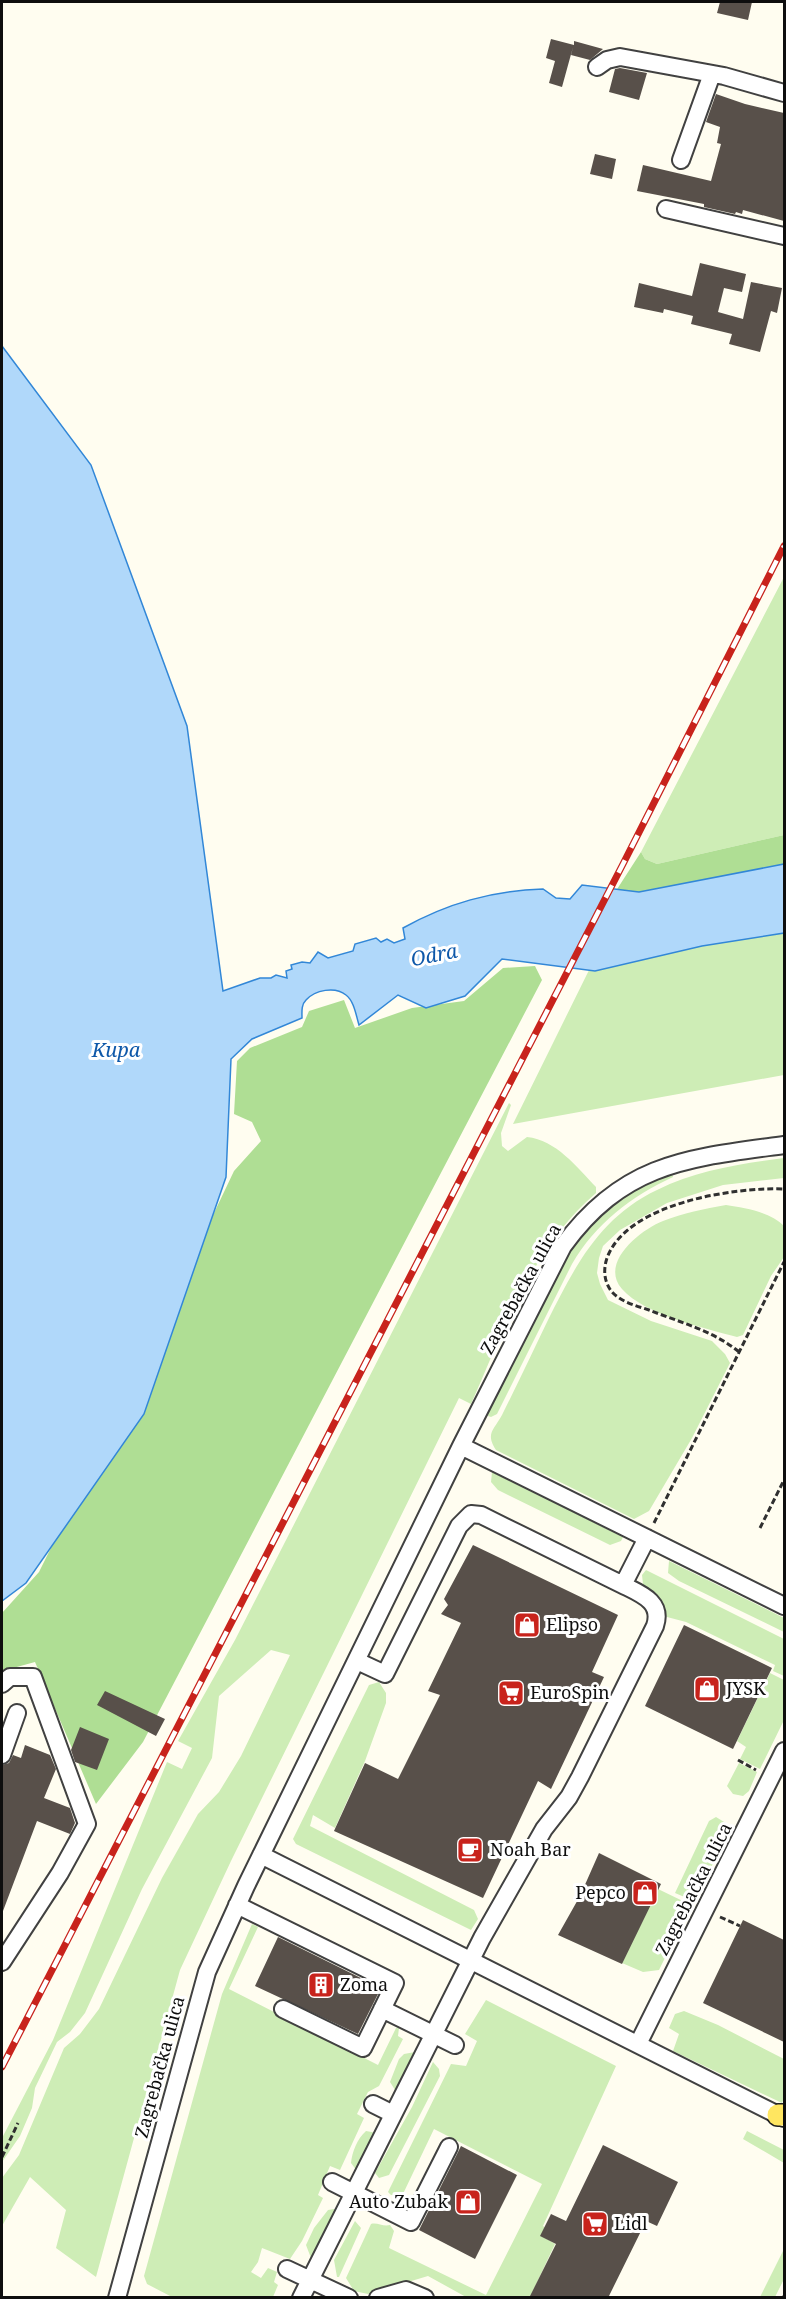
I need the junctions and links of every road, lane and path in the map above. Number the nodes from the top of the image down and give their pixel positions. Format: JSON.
{"nodes":[{"id":1,"x":597,"y":67,"type":"dead end"},
{"id":2,"x":712,"y":74,"type":"junction"},
{"id":3,"x":784,"y":93,"type":"edge"},
{"id":4,"x":681,"y":160,"type":"dead end"},
{"id":5,"x":666,"y":209,"type":"dead end"},
{"id":6,"x":784,"y":236,"type":"edge"},
{"id":7,"x":784,"y":1145,"type":"edge"},
{"id":8,"x":784,"y":1190,"type":"edge"},
{"id":9,"x":784,"y":1262,"type":"edge"},
{"id":10,"x":739,"y":1352,"type":"junction"},
{"id":11,"x":461,"y":1446,"type":"junction"},
{"id":12,"x":784,"y":1480,"type":"edge"},
{"id":13,"x":760,"y":1528,"type":"dead end"},
{"id":14,"x":647,"y":1538,"type":"junction"},
{"id":15,"x":623,"y":1585,"type":"junction"},
{"id":16,"x":784,"y":1606,"type":"edge"},
{"id":17,"x":357,"y":1661,"type":"junction"},
{"id":18,"x":2,"y":1684,"type":"edge"},
{"id":19,"x":17,"y":1713,"type":"dead end"},
{"id":20,"x":784,"y":1751,"type":"edge"},
{"id":21,"x":2,"y":1755,"type":"edge"},
{"id":22,"x":738,"y":1760,"type":"dead end"},
{"id":23,"x":763,"y":1774,"type":"dead end"},
{"id":24,"x":261,"y":1855,"type":"junction"},
{"id":25,"x":237,"y":1905,"type":"junction"},
{"id":26,"x":718,"y":1916,"type":"dead end"},
{"id":27,"x":740,"y":1926,"type":"dead end"},
{"id":28,"x":470,"y":1960,"type":"junction"},
{"id":29,"x":2,"y":1962,"type":"edge"},
{"id":30,"x":283,"y":2009,"type":"dead end"},
{"id":31,"x":382,"y":2009,"type":"junction"},
{"id":32,"x":433,"y":2034,"type":"junction"},
{"id":33,"x":638,"y":2044,"type":"junction"},
{"id":34,"x":455,"y":2045,"type":"dead end"},
{"id":35,"x":373,"y":2104,"type":"dead end"},
{"id":36,"x":393,"y":2114,"type":"junction"},
{"id":37,"x":782,"y":2116,"type":"edge"},
{"id":38,"x":18,"y":2123,"type":"dead end"},
{"id":39,"x":449,"y":2147,"type":"dead end"},
{"id":40,"x":2,"y":2157,"type":"edge"},
{"id":41,"x":332,"y":2182,"type":"dead end"},
{"id":42,"x":354,"y":2193,"type":"junction"},
{"id":43,"x":287,"y":2269,"type":"dead end"},
{"id":44,"x":310,"y":2279,"type":"junction"},
{"id":45,"x":117,"y":2298,"type":"edge"},
{"id":46,"x":301,"y":2298,"type":"edge"},
{"id":47,"x":349,"y":2298,"type":"edge"},
{"id":48,"x":378,"y":2298,"type":"edge"},
{"id":49,"x":425,"y":2298,"type":"edge"}],
"edges":[{"from":1,"to":2,"type":"street"},
{"from":2,"to":3,"type":"street"},
{"from":2,"to":4,"type":"street"},
{"from":5,"to":6,"type":"street"},
{"from":7,"to":11,"type":"street","name":"Zagrebačka ulica"},
{"from":8,"to":10,"type":"path"},
{"from":9,"to":10,"type":"path"},
{"from":10,"to":14,"type":"path"},
{"from":11,"to":14,"type":"street"},
{"from":11,"to":17,"type":"street","name":"Zagrebačka ulica"},
{"from":12,"to":13,"type":"path"},
{"from":14,"to":15,"type":"street"},
{"from":14,"to":16,"type":"street"},
{"from":15,"to":17,"type":"street"},
{"from":15,"to":28,"type":"street"},
{"from":17,"to":24,"type":"street","name":"Zagrebačka ulica"},
{"from":18,"to":29,"type":"street"},
{"from":19,"to":21,"type":"street"},
{"from":20,"to":33,"type":"street","name":"Zagrebačka ulica"},
{"from":22,"to":23,"type":"path"},
{"from":24,"to":25,"type":"street","name":"Zagrebačka ulica"},
{"from":24,"to":28,"type":"street"},
{"from":25,"to":31,"type":"street"},
{"from":25,"to":45,"type":"street","name":"Zagrebačka ulica"},
{"from":26,"to":27,"type":"path"},
{"from":28,"to":32,"type":"street"},
{"from":28,"to":33,"type":"street"},
{"from":30,"to":31,"type":"street"},
{"from":31,"to":32,"type":"street"},
{"from":32,"to":34,"type":"street"},
{"from":32,"to":36,"type":"street"},
{"from":33,"to":37,"type":"street"},
{"from":35,"to":36,"type":"street"},
{"from":36,"to":42,"type":"street"},
{"from":38,"to":40,"type":"path"},
{"from":39,"to":42,"type":"street"},
{"from":41,"to":42,"type":"street"},
{"from":42,"to":44,"type":"street"},
{"from":43,"to":44,"type":"street"},
{"from":44,"to":46,"type":"street"},
{"from":44,"to":47,"type":"street"},
{"from":48,"to":49,"type":"street"}]}
